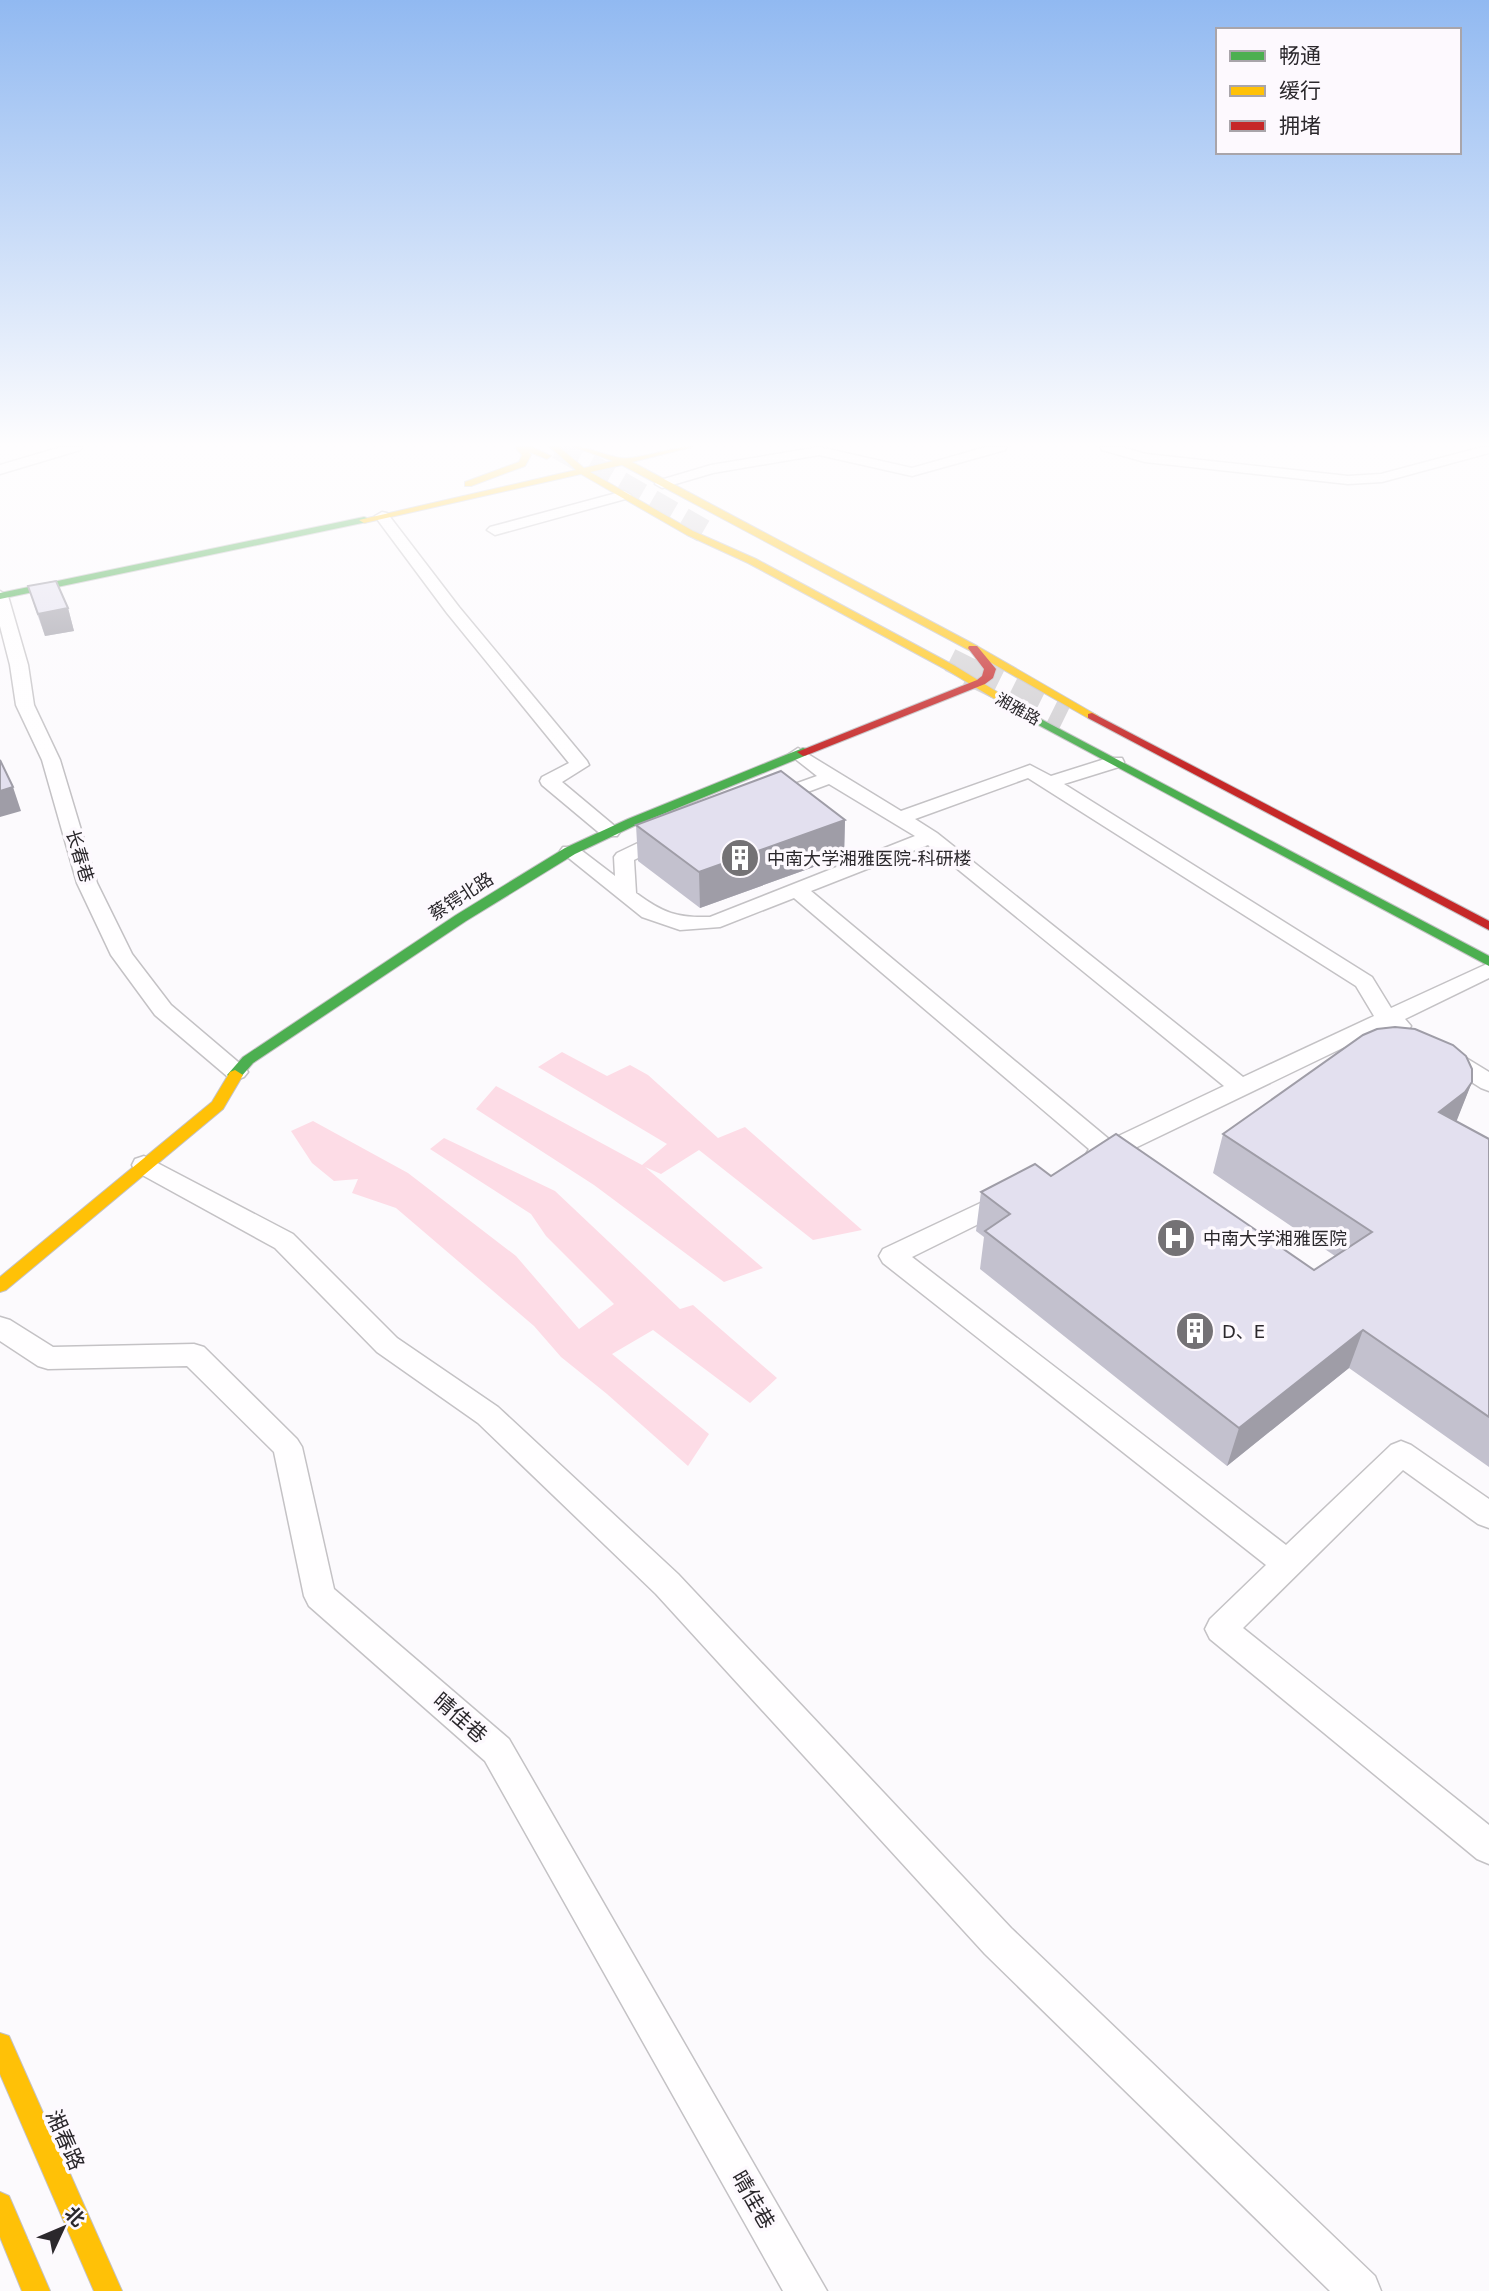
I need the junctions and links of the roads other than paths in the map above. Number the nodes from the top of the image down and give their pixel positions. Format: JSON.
{"nodes":[{"id":1,"x":144,"y":554,"type":"edge"},
{"id":2,"x":191,"y":554,"type":"edge"},
{"id":3,"x":411,"y":554,"type":"edge"},
{"id":4,"x":736,"y":554,"type":"edge"},
{"id":5,"x":778,"y":554,"type":"edge"},
{"id":6,"x":790,"y":554,"type":"edge"},
{"id":7,"x":0,"y":585,"type":"edge"},
{"id":8,"x":0,"y":596,"type":"edge"},
{"id":9,"x":972,"y":648,"type":"junction"},
{"id":10,"x":989,"y":666,"type":"junction"},
{"id":11,"x":976,"y":684,"type":"junction"},
{"id":12,"x":1037,"y":687,"type":"junction"},
{"id":13,"x":1065,"y":717,"type":"tunnel mouth"},
{"id":14,"x":798,"y":754,"type":"junction"},
{"id":15,"x":1115,"y":762,"type":"junction"},
{"id":16,"x":831,"y":777,"type":"junction"},
{"id":17,"x":1049,"y":783,"type":"junction"},
{"id":18,"x":757,"y":804,"type":"edge"},
{"id":19,"x":900,"y":818,"type":"junction"},
{"id":20,"x":682,"y":831,"type":"edge"},
{"id":21,"x":610,"y":832,"type":"junction"},
{"id":22,"x":930,"y":837,"type":"junction"},
{"id":23,"x":570,"y":851,"type":"junction"},
{"id":24,"x":796,"y":889,"type":"junction"},
{"id":25,"x":626,"y":895,"type":"junction"},
{"id":26,"x":1489,"y":926,"type":"edge"},
{"id":27,"x":1489,"y":943,"type":"edge"},
{"id":28,"x":1489,"y":962,"type":"edge"},
{"id":29,"x":1489,"y":970,"type":"edge"},
{"id":30,"x":1386,"y":1017,"type":"junction"},
{"id":31,"x":235,"y":1071,"type":"junction"},
{"id":32,"x":1489,"y":1083,"type":"edge"},
{"id":33,"x":1240,"y":1087,"type":"junction"},
{"id":34,"x":210,"y":1088,"type":"dead end"},
{"id":35,"x":1107,"y":1151,"type":"junction"},
{"id":36,"x":144,"y":1165,"type":"junction"},
{"id":37,"x":1071,"y":1168,"type":"edge"},
{"id":38,"x":1023,"y":1192,"type":"edge"},
{"id":39,"x":0,"y":1286,"type":"edge"},
{"id":40,"x":0,"y":1327,"type":"edge"},
{"id":41,"x":1489,"y":1515,"type":"edge"},
{"id":42,"x":1287,"y":1564,"type":"junction"},
{"id":43,"x":1486,"y":1837,"type":"edge"},
{"id":44,"x":0,"y":2045,"type":"edge"},
{"id":45,"x":0,"y":2205,"type":"edge"},
{"id":46,"x":36,"y":2291,"type":"edge"},
{"id":47,"x":108,"y":2291,"type":"edge"},
{"id":48,"x":806,"y":2291,"type":"edge"},
{"id":49,"x":1360,"y":2291,"type":"edge"}],
"edges":[{"from":1,"to":7,"type":"main road"},
{"from":2,"to":8,"type":"main road"},
{"from":3,"to":21,"type":"street"},
{"from":4,"to":11,"type":"main road","name":"湘雅路"},
{"from":5,"to":10,"type":"main road","name":"湘雅路"},
{"from":6,"to":9,"type":"main road","name":"湘雅路"},
{"from":8,"to":31,"type":"street","name":"长春巷"},
{"from":9,"to":10,"type":"main road"},
{"from":9,"to":12,"type":"main road","name":"湘雅路"},
{"from":10,"to":11,"type":"main road"},
{"from":10,"to":12,"type":"main road","name":"湘雅路"},
{"from":11,"to":14,"type":"main road","name":"蔡锷北路"},
{"from":11,"to":15,"type":"main road","name":"湘雅路"},
{"from":12,"to":26,"type":"main road","name":"湘雅路"},
{"from":13,"to":27,"type":"main road","name":"湘雅路"},
{"from":14,"to":16,"type":"street"},
{"from":14,"to":21,"type":"main road","name":"蔡锷北路"},
{"from":15,"to":17,"type":"street"},
{"from":15,"to":28,"type":"main road","name":"湘雅路"},
{"from":16,"to":18,"type":"street"},
{"from":16,"to":19,"type":"street"},
{"from":17,"to":19,"type":"street"},
{"from":17,"to":30,"type":"street"},
{"from":19,"to":22,"type":"street"},
{"from":20,"to":25,"type":"street"},
{"from":21,"to":23,"type":"main road","name":"蔡锷北路"},
{"from":22,"to":24,"type":"street"},
{"from":22,"to":33,"type":"street"},
{"from":23,"to":25,"type":"street"},
{"from":23,"to":31,"type":"main road","name":"蔡锷北路"},
{"from":24,"to":25,"type":"street"},
{"from":24,"to":35,"type":"street"},
{"from":29,"to":30,"type":"street"},
{"from":30,"to":32,"type":"street"},
{"from":30,"to":33,"type":"street"},
{"from":31,"to":34,"type":"main road","name":"蔡锷北路"},
{"from":31,"to":36,"type":"main road","name":"蔡锷北路"},
{"from":33,"to":35,"type":"street"},
{"from":35,"to":37,"type":"street"},
{"from":36,"to":39,"type":"main road","name":"蔡锷北路"},
{"from":36,"to":49,"type":"street"},
{"from":38,"to":42,"type":"street"},
{"from":40,"to":48,"type":"street","name":"晴佳巷"},
{"from":41,"to":42,"type":"street"},
{"from":42,"to":43,"type":"street"},
{"from":44,"to":47,"type":"main road","name":"湘春路"},
{"from":45,"to":46,"type":"main road"}]}
